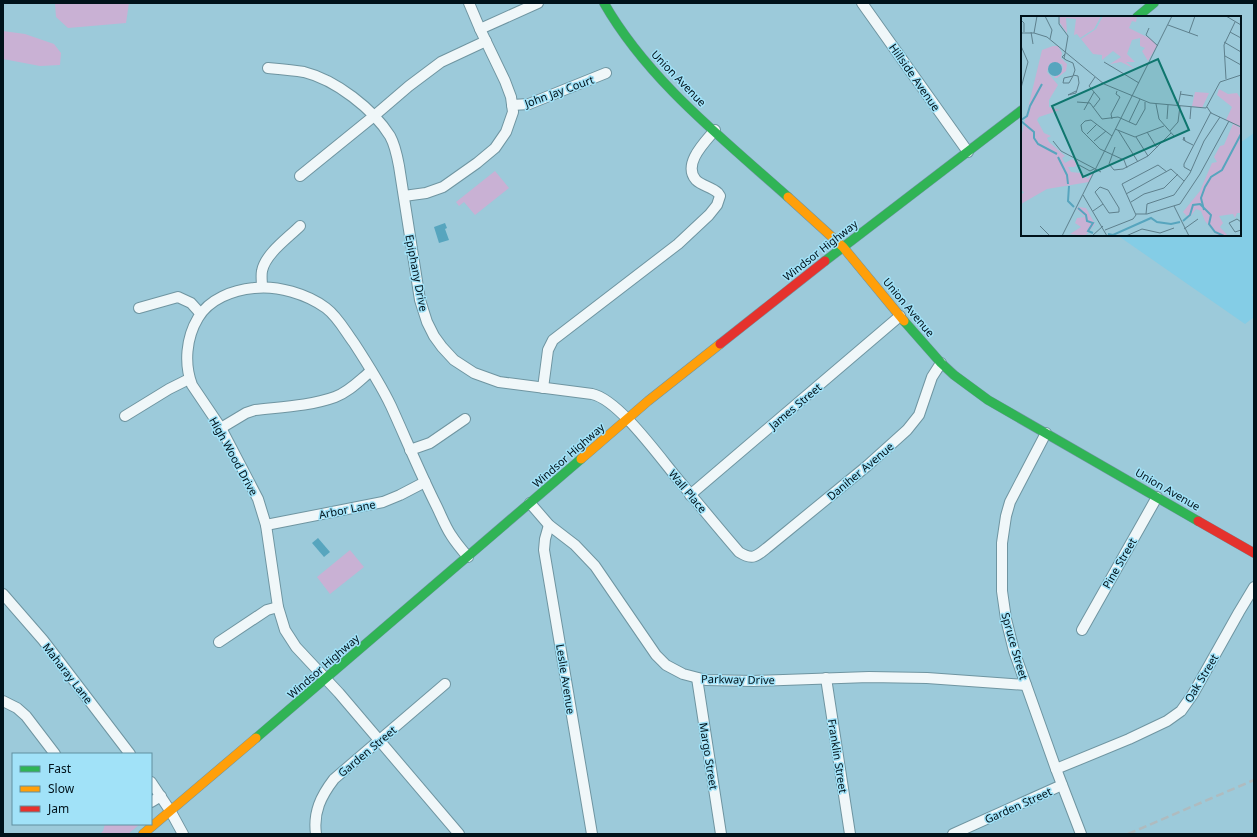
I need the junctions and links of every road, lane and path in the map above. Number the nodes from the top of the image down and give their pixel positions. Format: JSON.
{"nodes":[{"id":1,"x":469,"y":3,"type":"edge"},
{"id":2,"x":538,"y":3,"type":"edge"},
{"id":3,"x":604,"y":3,"type":"edge"},
{"id":4,"x":862,"y":3,"type":"edge"},
{"id":5,"x":1154,"y":3,"type":"edge"},
{"id":6,"x":1138,"y":16,"type":"edge"},
{"id":7,"x":480,"y":29,"type":"junction"},
{"id":8,"x":486,"y":41,"type":"junction"},
{"id":9,"x":268,"y":68,"type":"dead end"},
{"id":10,"x":606,"y":74,"type":"dead end"},
{"id":11,"x":512,"y":105,"type":"junction"},
{"id":12,"x":1021,"y":111,"type":"edge"},
{"id":13,"x":374,"y":116,"type":"junction"},
{"id":14,"x":715,"y":130,"type":"junction"},
{"id":15,"x":968,"y":152,"type":"junction"},
{"id":16,"x":300,"y":176,"type":"dead end"},
{"id":17,"x":404,"y":196,"type":"junction"},
{"id":18,"x":300,"y":226,"type":"dead end"},
{"id":19,"x":843,"y":247,"type":"junction"},
{"id":20,"x":262,"y":287,"type":"junction"},
{"id":21,"x":139,"y":308,"type":"dead end"},
{"id":22,"x":200,"y":313,"type":"junction"},
{"id":23,"x":900,"y":316,"type":"junction"},
{"id":24,"x":941,"y":363,"type":"junction"},
{"id":25,"x":371,"y":371,"type":"junction"},
{"id":26,"x":190,"y":379,"type":"junction"},
{"id":27,"x":543,"y":388,"type":"junction"},
{"id":28,"x":125,"y":416,"type":"dead end"},
{"id":29,"x":465,"y":419,"type":"dead end"},
{"id":30,"x":628,"y":419,"type":"junction"},
{"id":31,"x":221,"y":428,"type":"junction"},
{"id":32,"x":1046,"y":434,"type":"junction"},
{"id":33,"x":410,"y":450,"type":"junction"},
{"id":34,"x":425,"y":482,"type":"junction"},
{"id":35,"x":690,"y":495,"type":"junction"},
{"id":36,"x":1158,"y":497,"type":"junction"},
{"id":37,"x":530,"y":503,"type":"junction"},
{"id":38,"x":266,"y":525,"type":"junction"},
{"id":39,"x":549,"y":525,"type":"junction"},
{"id":40,"x":1254,"y":553,"type":"edge"},
{"id":41,"x":468,"y":557,"type":"junction"},
{"id":42,"x":752,"y":558,"type":"joint"},
{"id":43,"x":1254,"y":587,"type":"edge"},
{"id":44,"x":3,"y":594,"type":"edge"},
{"id":45,"x":278,"y":607,"type":"junction"},
{"id":46,"x":1082,"y":630,"type":"dead end"},
{"id":47,"x":219,"y":642,"type":"dead end"},
{"id":48,"x":697,"y":678,"type":"junction"},
{"id":49,"x":826,"y":678,"type":"junction"},
{"id":50,"x":326,"y":679,"type":"junction"},
{"id":51,"x":445,"y":684,"type":"dead end"},
{"id":52,"x":1026,"y":685,"type":"junction"},
{"id":53,"x":3,"y":701,"type":"edge"},
{"id":54,"x":380,"y":740,"type":"junction"},
{"id":55,"x":54,"y":753,"type":"edge"},
{"id":56,"x":129,"y":753,"type":"edge"},
{"id":57,"x":1056,"y":769,"type":"junction"},
{"id":58,"x":152,"y":783,"type":"edge"},
{"id":59,"x":1062,"y":785,"type":"junction"},
{"id":60,"x":161,"y":796,"type":"junction"},
{"id":61,"x":152,"y":801,"type":"edge"},
{"id":62,"x":171,"y":812,"type":"junction"},
{"id":63,"x":143,"y":834,"type":"edge"},
{"id":64,"x":182,"y":834,"type":"edge"},
{"id":65,"x":316,"y":834,"type":"edge"},
{"id":66,"x":459,"y":834,"type":"edge"},
{"id":67,"x":592,"y":834,"type":"edge"},
{"id":68,"x":721,"y":834,"type":"edge"},
{"id":69,"x":850,"y":834,"type":"edge"},
{"id":70,"x":953,"y":834,"type":"edge"},
{"id":71,"x":1081,"y":834,"type":"edge"}],
"edges":[{"from":1,"to":7,"type":"street"},
{"from":2,"to":7,"type":"street"},
{"from":3,"to":14,"type":"main road","name":"Union Avenue"},
{"from":4,"to":15,"type":"street","name":"Hillside Avenue"},
{"from":5,"to":6,"type":"main road"},
{"from":7,"to":8,"type":"street"},
{"from":8,"to":11,"type":"street"},
{"from":8,"to":13,"type":"street"},
{"from":9,"to":13,"type":"street","name":"Epiphany Drive"},
{"from":10,"to":11,"type":"street","name":"John Jay Court"},
{"from":11,"to":17,"type":"street"},
{"from":12,"to":15,"type":"main road","name":"Windsor Highway"},
{"from":13,"to":16,"type":"street"},
{"from":13,"to":17,"type":"street","name":"Epiphany Drive"},
{"from":14,"to":19,"type":"main road","name":"Union Avenue"},
{"from":14,"to":27,"type":"street"},
{"from":15,"to":19,"type":"main road","name":"Windsor Highway"},
{"from":17,"to":27,"type":"street","name":"Epiphany Drive"},
{"from":18,"to":20,"type":"street"},
{"from":19,"to":23,"type":"main road","name":"Union Avenue"},
{"from":19,"to":30,"type":"main road","name":"Windsor Highway"},
{"from":20,"to":22,"type":"street","name":"High Wood Drive"},
{"from":20,"to":25,"type":"street","name":"High Wood Drive"},
{"from":21,"to":22,"type":"street"},
{"from":22,"to":26,"type":"street","name":"High Wood Drive"},
{"from":23,"to":24,"type":"main road","name":"Union Avenue"},
{"from":23,"to":35,"type":"street","name":"James Street"},
{"from":24,"to":32,"type":"main road","name":"Union Avenue"},
{"from":24,"to":42,"type":"street","name":"Daniher Avenue"},
{"from":25,"to":31,"type":"street"},
{"from":25,"to":33,"type":"street","name":"High Wood Drive"},
{"from":26,"to":28,"type":"street"},
{"from":26,"to":31,"type":"street","name":"High Wood Drive"},
{"from":27,"to":30,"type":"street","name":"Epiphany Drive"},
{"from":29,"to":33,"type":"street"},
{"from":30,"to":35,"type":"street","name":"Wall Place"},
{"from":30,"to":37,"type":"main road","name":"Windsor Highway"},
{"from":31,"to":38,"type":"street","name":"High Wood Drive"},
{"from":32,"to":36,"type":"main road","name":"Union Avenue"},
{"from":32,"to":52,"type":"street","name":"Spruce Street"},
{"from":33,"to":34,"type":"street","name":"High Wood Drive"},
{"from":34,"to":38,"type":"street","name":"Arbor Lane"},
{"from":34,"to":41,"type":"street","name":"High Wood Drive"},
{"from":35,"to":42,"type":"street","name":"Wall Place"},
{"from":36,"to":40,"type":"main road","name":"Union Avenue"},
{"from":36,"to":46,"type":"street","name":"Pine Street"},
{"from":37,"to":39,"type":"street","name":"Parkway Drive"},
{"from":37,"to":41,"type":"main road","name":"Windsor Highway"},
{"from":38,"to":45,"type":"street","name":"High Wood Drive"},
{"from":39,"to":48,"type":"street","name":"Parkway Drive"},
{"from":39,"to":67,"type":"street","name":"Leslie Avenue"},
{"from":41,"to":50,"type":"main road","name":"Windsor Highway"},
{"from":43,"to":57,"type":"street","name":"Oak Street"},
{"from":44,"to":56,"type":"street","name":"Maharay Lane"},
{"from":45,"to":47,"type":"street"},
{"from":45,"to":50,"type":"street","name":"High Wood Drive"},
{"from":48,"to":49,"type":"street","name":"Parkway Drive"},
{"from":48,"to":68,"type":"street","name":"Margo Street"},
{"from":49,"to":52,"type":"street","name":"Parkway Drive"},
{"from":49,"to":69,"type":"street","name":"Franklin Street"},
{"from":50,"to":54,"type":"street","name":"High Wood Drive"},
{"from":50,"to":62,"type":"main road","name":"Windsor Highway"},
{"from":51,"to":54,"type":"street","name":"Garden Street"},
{"from":52,"to":57,"type":"street","name":"Spruce Street"},
{"from":53,"to":55,"type":"street"},
{"from":54,"to":65,"type":"street","name":"Garden Street"},
{"from":54,"to":66,"type":"street","name":"High Wood Drive"},
{"from":57,"to":59,"type":"street","name":"Spruce Street"},
{"from":58,"to":60,"type":"street"},
{"from":59,"to":70,"type":"street","name":"Garden Street"},
{"from":59,"to":71,"type":"street","name":"Spruce Street"},
{"from":60,"to":61,"type":"street"},
{"from":60,"to":62,"type":"street"},
{"from":62,"to":63,"type":"main road","name":"Windsor Highway"},
{"from":62,"to":64,"type":"street"}]}
